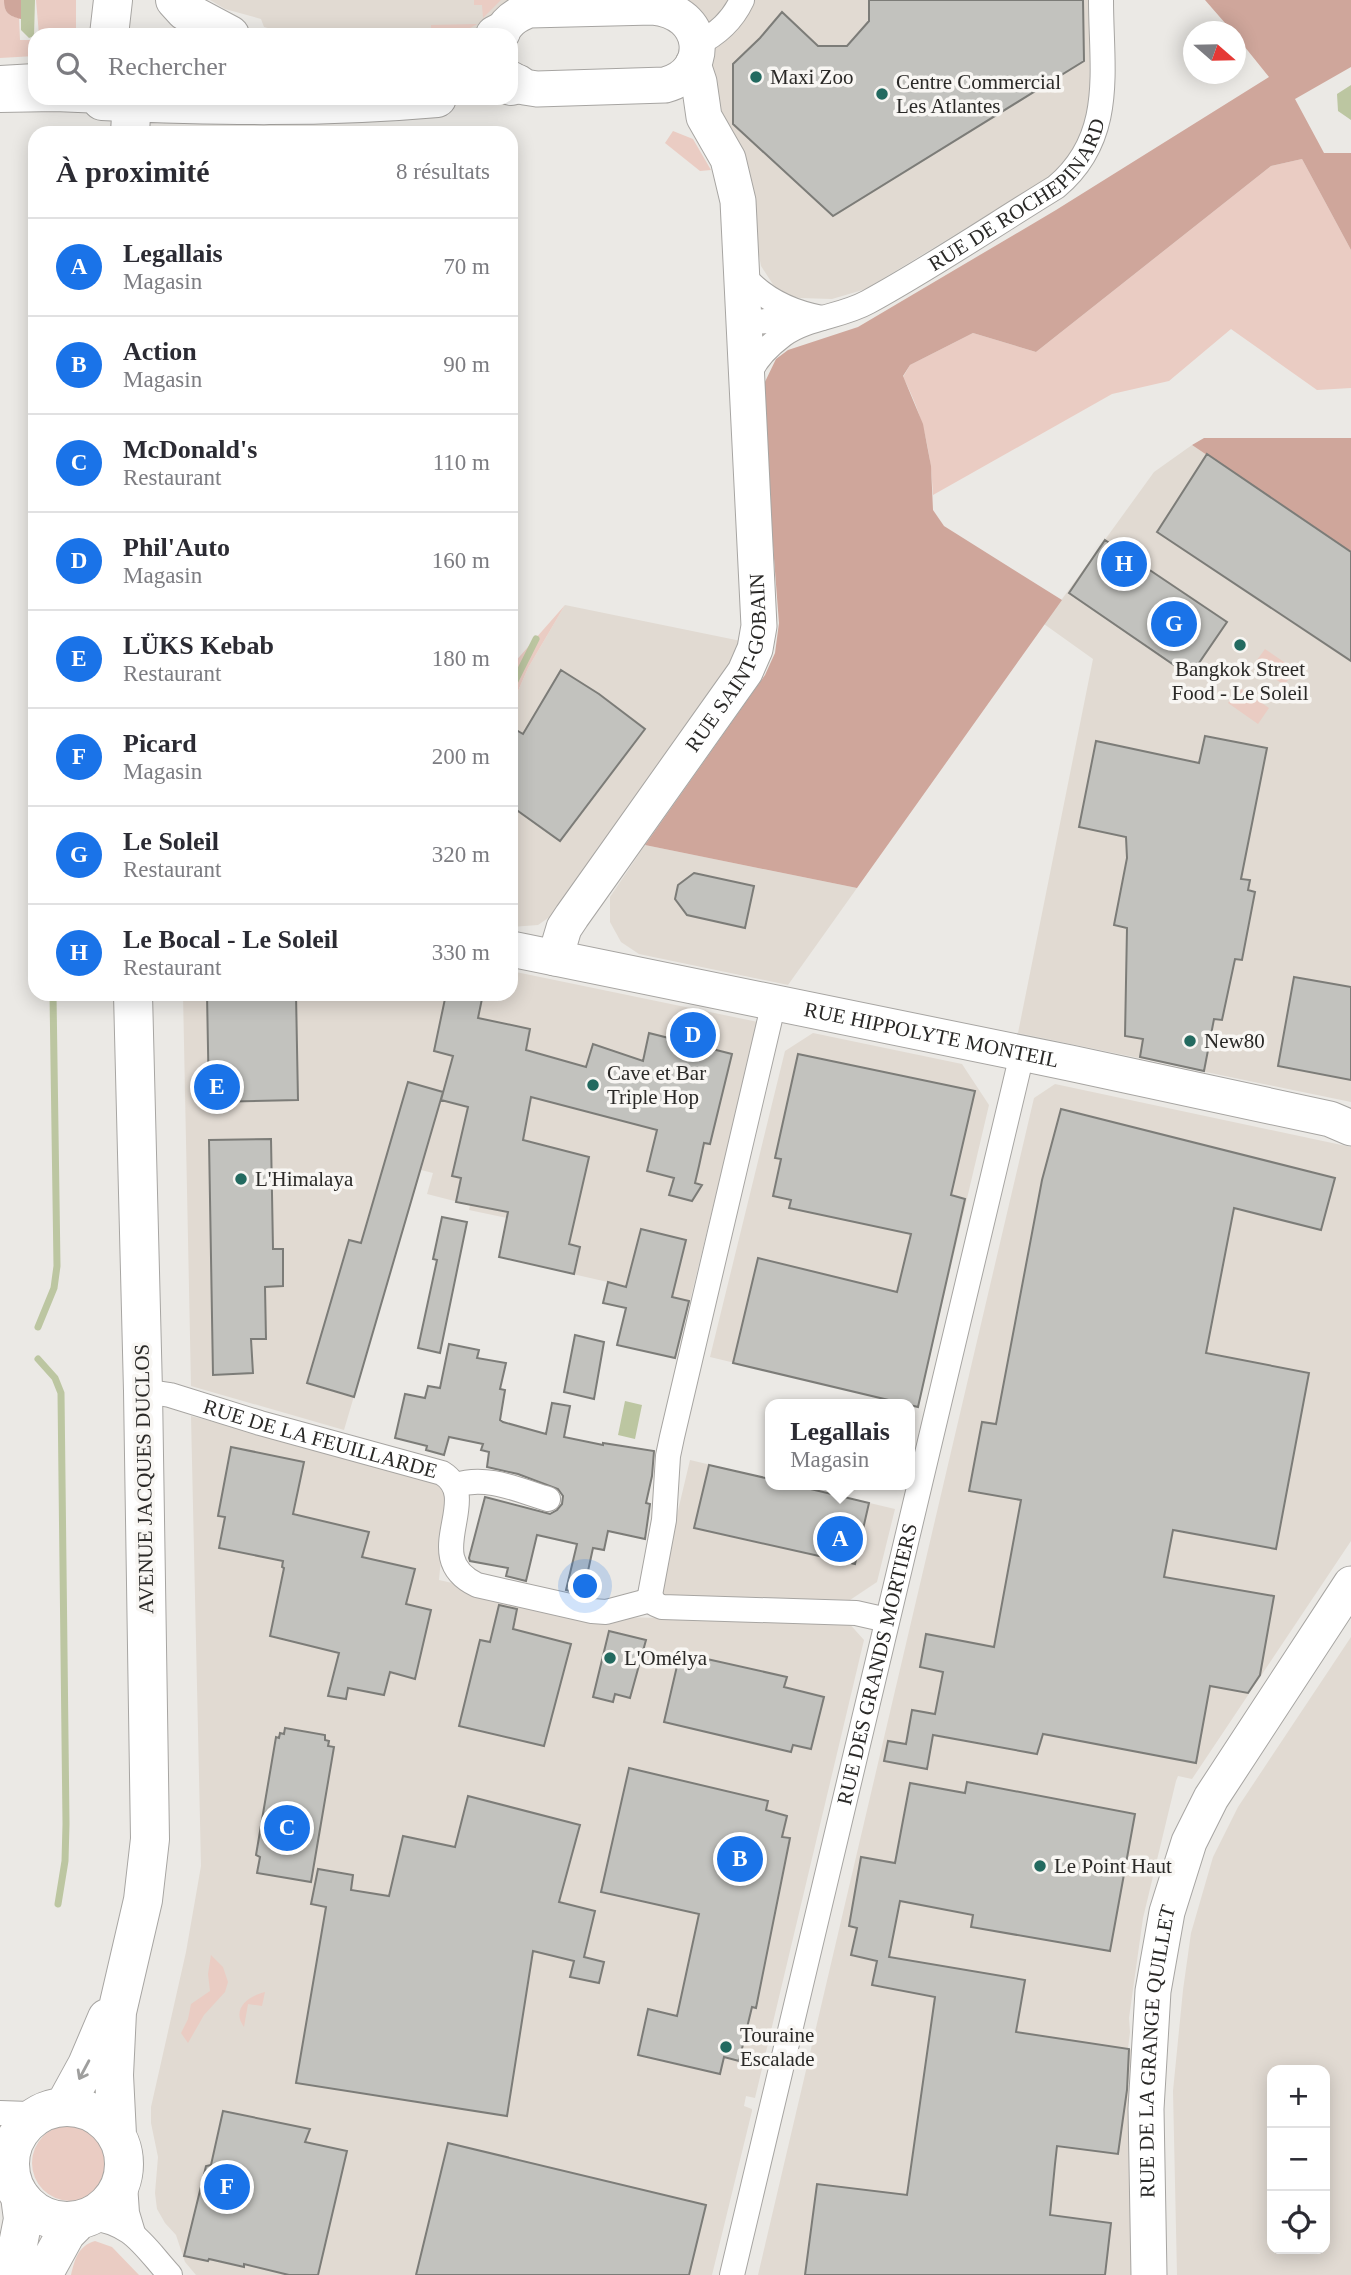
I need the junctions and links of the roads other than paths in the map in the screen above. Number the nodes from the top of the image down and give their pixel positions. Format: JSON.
{"nodes":[{"id":1,"x":113,"y":0,"type":"edge"},
{"id":2,"x":140,"y":0,"type":"edge"},
{"id":3,"x":175,"y":0,"type":"edge"},
{"id":4,"x":742,"y":0,"type":"edge"},
{"id":5,"x":1101,"y":0,"type":"edge"},
{"id":6,"x":110,"y":28,"type":"edge"},
{"id":7,"x":137,"y":28,"type":"edge"},
{"id":8,"x":216,"y":28,"type":"edge"},
{"id":9,"x":504,"y":28,"type":"edge"},
{"id":10,"x":695,"y":54,"type":"junction"},
{"id":11,"x":28,"y":76,"type":"edge"},
{"id":12,"x":0,"y":78,"type":"edge"},
{"id":13,"x":518,"y":84,"type":"edge"},
{"id":14,"x":658,"y":86,"type":"junction"},
{"id":15,"x":28,"y":99,"type":"edge"},
{"id":16,"x":0,"y":100,"type":"edge"},
{"id":17,"x":86,"y":105,"type":"edge"},
{"id":18,"x":363,"y":105,"type":"edge"},
{"id":19,"x":279,"y":107,"type":"junction"},
{"id":20,"x":116,"y":111,"type":"edge"},
{"id":21,"x":704,"y":117,"type":"junction"},
{"id":22,"x":200,"y":126,"type":"edge"},
{"id":23,"x":741,"y":273,"type":"junction"},
{"id":24,"x":822,"y":318,"type":"junction"},
{"id":25,"x":742,"y":323,"type":"junction"},
{"id":26,"x":746,"y":387,"type":"junction"},
{"id":27,"x":518,"y":950,"type":"edge"},
{"id":28,"x":555,"y":958,"type":"junction"},
{"id":29,"x":133,"y":1001,"type":"edge"},
{"id":30,"x":774,"y":1002,"type":"junction"},
{"id":31,"x":1022,"y":1054,"type":"junction"},
{"id":32,"x":1351,"y":1128,"type":"edge"},
{"id":33,"x":143,"y":1391,"type":"junction"},
{"id":34,"x":456,"y":1485,"type":"junction"},
{"id":35,"x":548,"y":1499,"type":"dead end"},
{"id":36,"x":1351,"y":1584,"type":"edge"},
{"id":37,"x":651,"y":1600,"type":"junction"},
{"id":38,"x":887,"y":1620,"type":"junction"},
{"id":39,"x":128,"y":1961,"type":"junction"},
{"id":40,"x":56,"y":2109,"type":"junction"},
{"id":41,"x":0,"y":2113,"type":"edge"},
{"id":42,"x":121,"y":2153,"type":"junction"},
{"id":43,"x":10,"y":2171,"type":"edge"},
{"id":44,"x":83,"y":2219,"type":"junction"},
{"id":45,"x":133,"y":2233,"type":"junction"},
{"id":46,"x":12,"y":2275,"type":"edge"},
{"id":47,"x":43,"y":2275,"type":"edge"},
{"id":48,"x":170,"y":2275,"type":"edge"},
{"id":49,"x":732,"y":2275,"type":"edge"},
{"id":50,"x":1149,"y":2275,"type":"edge"}],
"edges":[{"from":1,"to":6,"type":"main road"},
{"from":2,"to":7,"type":"main road"},
{"from":3,"to":8,"type":"main road"},
{"from":4,"to":10,"type":"street"},
{"from":5,"to":24,"type":"street","name":"RUE DE ROCHEPINARD"},
{"from":9,"to":10,"type":"street"},
{"from":10,"to":14,"type":"street"},
{"from":10,"to":21,"type":"street"},
{"from":11,"to":12,"type":"street"},
{"from":13,"to":14,"type":"street"},
{"from":14,"to":21,"type":"street"},
{"from":15,"to":16,"type":"street"},
{"from":17,"to":20,"type":"street"},
{"from":18,"to":19,"type":"main road"},
{"from":19,"to":20,"type":"main road"},
{"from":19,"to":22,"type":"main road"},
{"from":21,"to":23,"type":"street"},
{"from":23,"to":24,"type":"street"},
{"from":23,"to":25,"type":"street"},
{"from":24,"to":25,"type":"street","name":"RUE DE ROCHEPINARD"},
{"from":24,"to":26,"type":"street","name":"RUE DE ROCHEPINARD"},
{"from":25,"to":26,"type":"street","name":"RUE SAINT-GOBAIN"},
{"from":26,"to":28,"type":"street","name":"RUE SAINT-GOBAIN"},
{"from":27,"to":28,"type":"street","name":"RUE HIPPOLYTE MONTEIL"},
{"from":28,"to":30,"type":"street","name":"RUE HIPPOLYTE MONTEIL"},
{"from":29,"to":33,"type":"main road","name":"AVENUE JACQUES DUCLOS"},
{"from":30,"to":31,"type":"street","name":"RUE HIPPOLYTE MONTEIL"},
{"from":30,"to":37,"type":"street"},
{"from":31,"to":32,"type":"street","name":"RUE HIPPOLYTE MONTEIL"},
{"from":31,"to":38,"type":"street","name":"RUE DES GRANDS MORTIERS"},
{"from":33,"to":34,"type":"street","name":"RUE DE LA FEUILLARDE"},
{"from":33,"to":39,"type":"main road","name":"AVENUE JACQUES DUCLOS"},
{"from":34,"to":35,"type":"street"},
{"from":34,"to":37,"type":"street","name":"RUE DE LA FEUILLARDE"},
{"from":36,"to":50,"type":"street","name":"RUE DE LA GRANGE QUILLET"},
{"from":37,"to":38,"type":"street"},
{"from":38,"to":49,"type":"street","name":"RUE DES GRANDS MORTIERS"},
{"from":39,"to":40,"type":"main road","name":"AVENUE JACQUES DUCLOS","one_way":true},
{"from":39,"to":42,"type":"main road","name":"AVENUE JACQUES DUCLOS"},
{"from":40,"to":41,"type":"street"},
{"from":40,"to":42,"type":"main road"},
{"from":40,"to":43,"type":"main road"},
{"from":42,"to":44,"type":"main road"},
{"from":42,"to":45,"type":"street"},
{"from":43,"to":44,"type":"main road"},
{"from":43,"to":46,"type":"main road"},
{"from":44,"to":45,"type":"street"},
{"from":44,"to":47,"type":"main road"},
{"from":45,"to":48,"type":"street"}]}
